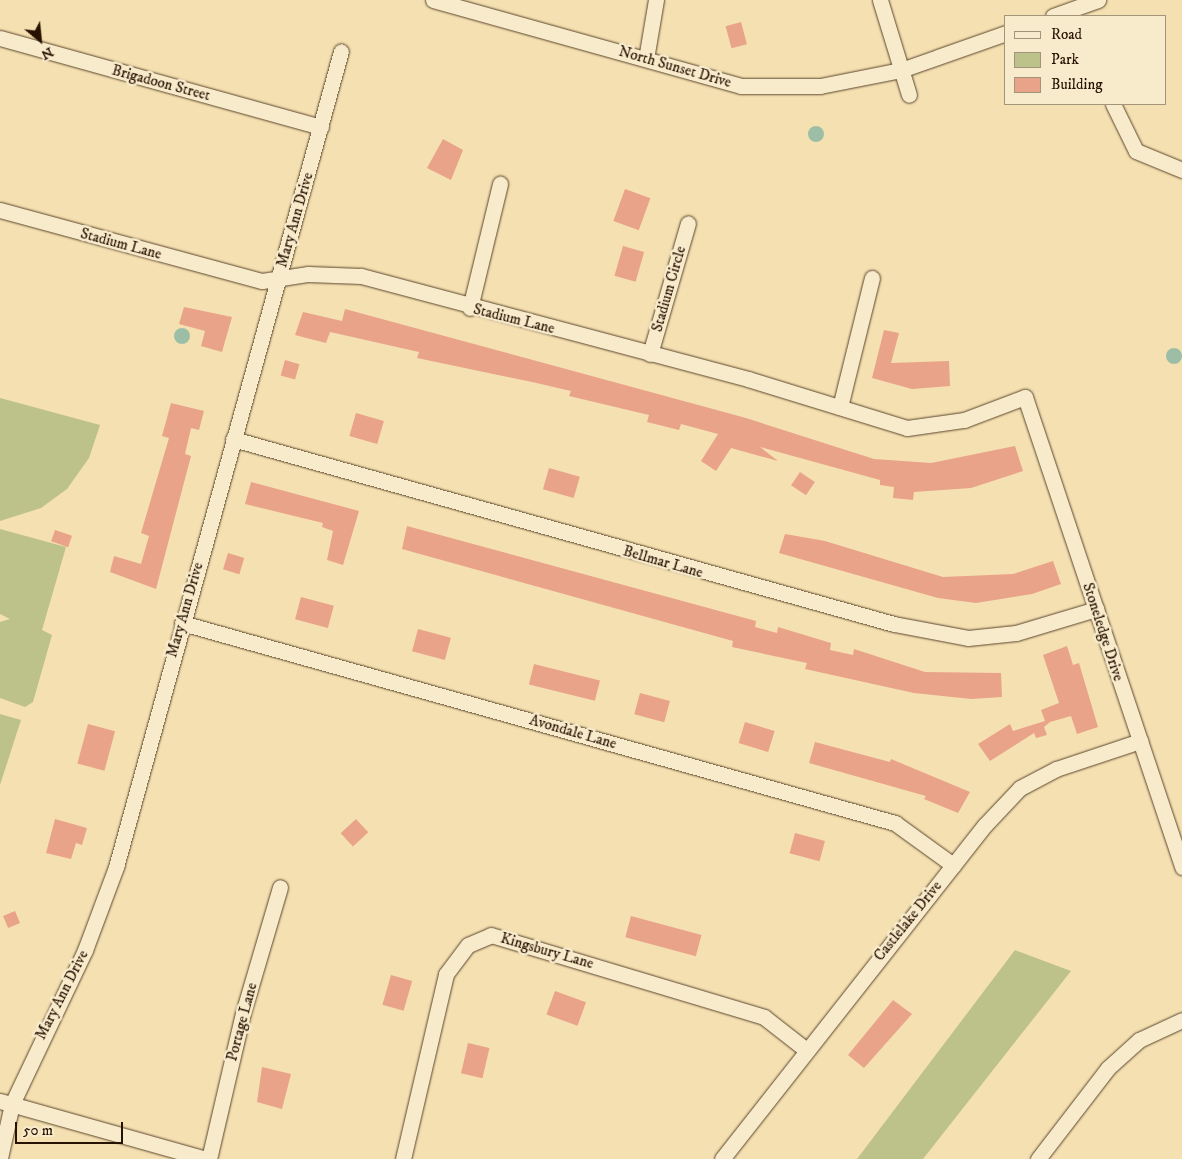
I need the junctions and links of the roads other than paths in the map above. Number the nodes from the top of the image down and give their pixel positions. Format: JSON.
{"nodes":[{"id":1,"x":656,"y":0,"type":"edge"},
{"id":2,"x":880,"y":0,"type":"edge"},
{"id":3,"x":1098,"y":0,"type":"edge"},
{"id":4,"x":440,"y":1,"type":"edge"},
{"id":5,"x":1079,"y":8,"type":"edge"},
{"id":6,"x":1056,"y":15,"type":"edge"},
{"id":7,"x":1004,"y":34,"type":"edge"},
{"id":8,"x":0,"y":38,"type":"edge"},
{"id":9,"x":341,"y":51,"type":"dead end"},
{"id":10,"x":646,"y":59,"type":"junction"},
{"id":11,"x":901,"y":70,"type":"junction"},
{"id":12,"x":909,"y":95,"type":"dead end"},
{"id":13,"x":1113,"y":105,"type":"edge"},
{"id":14,"x":321,"y":127,"type":"junction"},
{"id":15,"x":1182,"y":170,"type":"edge"},
{"id":16,"x":500,"y":184,"type":"dead end"},
{"id":17,"x":0,"y":210,"type":"edge"},
{"id":18,"x":688,"y":223,"type":"dead end"},
{"id":19,"x":872,"y":278,"type":"dead end"},
{"id":20,"x":278,"y":279,"type":"junction"},
{"id":21,"x":470,"y":308,"type":"junction"},
{"id":22,"x":650,"y":354,"type":"junction"},
{"id":23,"x":1025,"y":397,"type":"joint"},
{"id":24,"x":840,"y":407,"type":"junction"},
{"id":25,"x":233,"y":439,"type":"junction"},
{"id":26,"x":1096,"y":609,"type":"junction"},
{"id":27,"x":182,"y":623,"type":"junction"},
{"id":28,"x":1140,"y":741,"type":"junction"},
{"id":29,"x":953,"y":865,"type":"junction"},
{"id":30,"x":1182,"y":867,"type":"edge"},
{"id":31,"x":280,"y":887,"type":"dead end"},
{"id":32,"x":1182,"y":1020,"type":"edge"},
{"id":33,"x":805,"y":1049,"type":"junction"},
{"id":34,"x":6,"y":1103,"type":"edge"},
{"id":35,"x":0,"y":1158,"type":"edge"},
{"id":36,"x":207,"y":1159,"type":"edge"},
{"id":37,"x":403,"y":1159,"type":"edge"},
{"id":38,"x":722,"y":1159,"type":"edge"},
{"id":39,"x":1038,"y":1159,"type":"edge"}],
"edges":[{"from":1,"to":10,"type":"street"},
{"from":2,"to":11,"type":"street"},
{"from":3,"to":5,"type":"street"},
{"from":4,"to":10,"type":"street","name":"North Sunset Drive"},
{"from":5,"to":6,"type":"street"},
{"from":7,"to":11,"type":"street","name":"North Sunset Drive"},
{"from":8,"to":14,"type":"street","name":"Brigadoon Street"},
{"from":9,"to":14,"type":"street","name":"Mary Ann Drive"},
{"from":10,"to":11,"type":"street","name":"North Sunset Drive"},
{"from":11,"to":12,"type":"street"},
{"from":13,"to":15,"type":"street"},
{"from":14,"to":20,"type":"street","name":"Mary Ann Drive"},
{"from":16,"to":21,"type":"street"},
{"from":17,"to":20,"type":"street","name":"Stadium Lane"},
{"from":18,"to":22,"type":"street","name":"Stadium Circle"},
{"from":19,"to":24,"type":"street"},
{"from":20,"to":21,"type":"street","name":"Stadium Lane"},
{"from":20,"to":25,"type":"street","name":"Mary Ann Drive"},
{"from":21,"to":22,"type":"street","name":"Stadium Lane"},
{"from":22,"to":24,"type":"street","name":"Stadium Lane"},
{"from":23,"to":24,"type":"street","name":"Stadium Lane"},
{"from":23,"to":26,"type":"street","name":"Stoneledge Drive"},
{"from":25,"to":26,"type":"street","name":"Bellmar Lane"},
{"from":25,"to":27,"type":"street","name":"Mary Ann Drive"},
{"from":26,"to":28,"type":"street","name":"Stoneledge Drive"},
{"from":27,"to":29,"type":"street","name":"Avondale Lane"},
{"from":27,"to":34,"type":"street","name":"Mary Ann Drive"},
{"from":28,"to":29,"type":"street","name":"Castlelake Drive"},
{"from":28,"to":30,"type":"street","name":"Stoneledge Drive"},
{"from":29,"to":33,"type":"street","name":"Castlelake Drive"},
{"from":31,"to":36,"type":"street","name":"Portage Lane"},
{"from":32,"to":39,"type":"street"},
{"from":33,"to":37,"type":"street","name":"Kingsbury Lane"},
{"from":33,"to":38,"type":"street","name":"Castlelake Drive"},
{"from":34,"to":35,"type":"street","name":"Mary Ann Drive"},
{"from":34,"to":36,"type":"street"}]}
